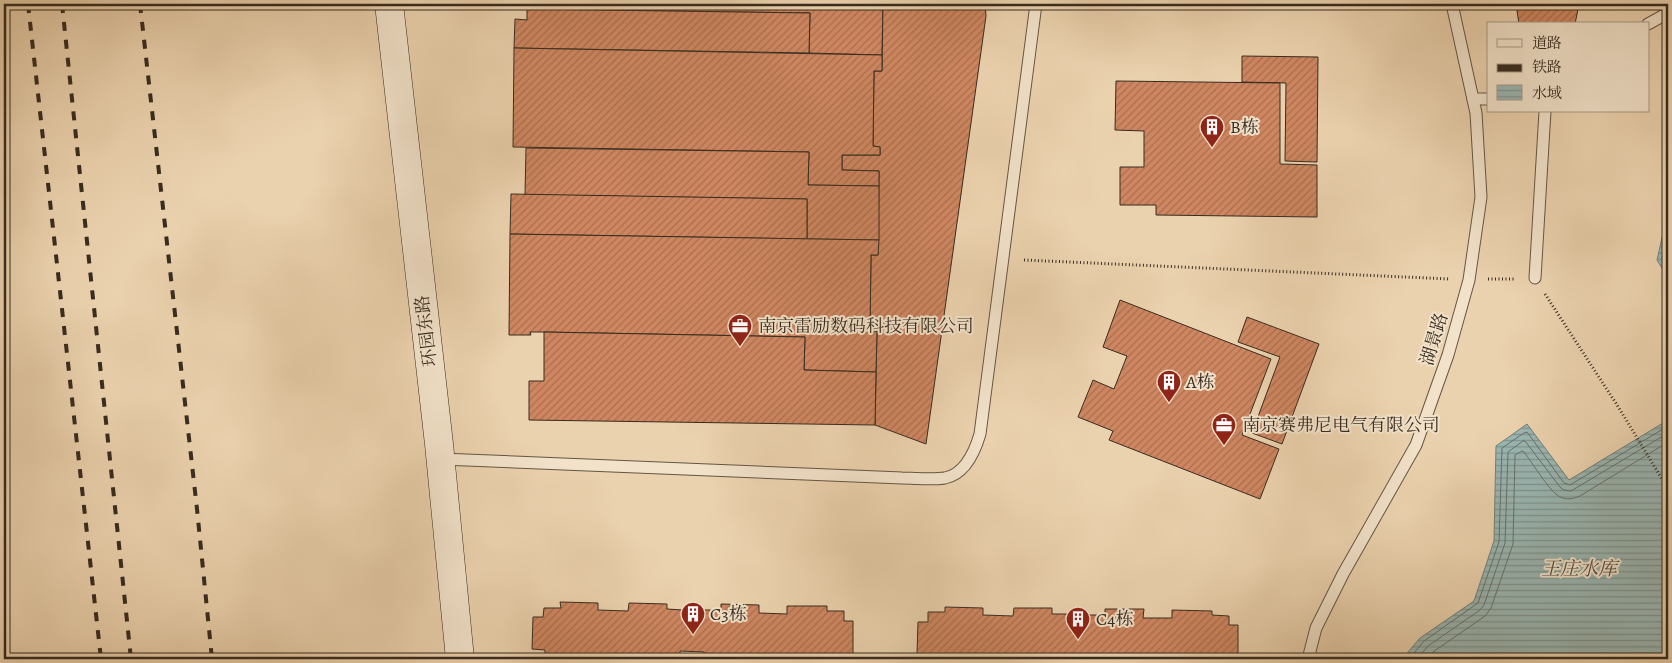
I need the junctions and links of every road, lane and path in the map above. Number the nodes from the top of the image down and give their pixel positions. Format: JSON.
{"nodes":[{"id":1,"x":389,"y":4,"type":"edge"},
{"id":2,"x":1036,"y":4,"type":"edge"},
{"id":3,"x":1452,"y":4,"type":"edge"},
{"id":4,"x":1668,"y":14,"type":"edge"},
{"id":5,"x":1650,"y":23,"type":"edge"},
{"id":6,"x":1473,"y":99,"type":"junction"},
{"id":7,"x":1487,"y":99,"type":"edge"},
{"id":8,"x":1545,"y":112,"type":"edge"},
{"id":9,"x":1003,"y":260,"type":"junction"},
{"id":10,"x":1535,"y":278,"type":"junction"},
{"id":11,"x":1469,"y":280,"type":"junction"},
{"id":12,"x":441,"y":459,"type":"junction"},
{"id":13,"x":1668,"y":489,"type":"edge"},
{"id":14,"x":460,"y":659,"type":"edge"},
{"id":15,"x":1308,"y":659,"type":"edge"}],
"edges":[{"from":1,"to":12,"type":"street","name":"环园东路"},
{"from":2,"to":9,"type":"lane"},
{"from":3,"to":6,"type":"lane","name":"湖景路"},
{"from":4,"to":5,"type":"lane"},
{"from":6,"to":7,"type":"lane"},
{"from":6,"to":11,"type":"lane","name":"湖景路"},
{"from":8,"to":10,"type":"lane"},
{"from":9,"to":11,"type":"path"},
{"from":9,"to":12,"type":"lane"},
{"from":10,"to":11,"type":"path"},
{"from":10,"to":13,"type":"path"},
{"from":11,"to":15,"type":"lane","name":"湖景路"},
{"from":12,"to":14,"type":"street","name":"环园东路"}]}
